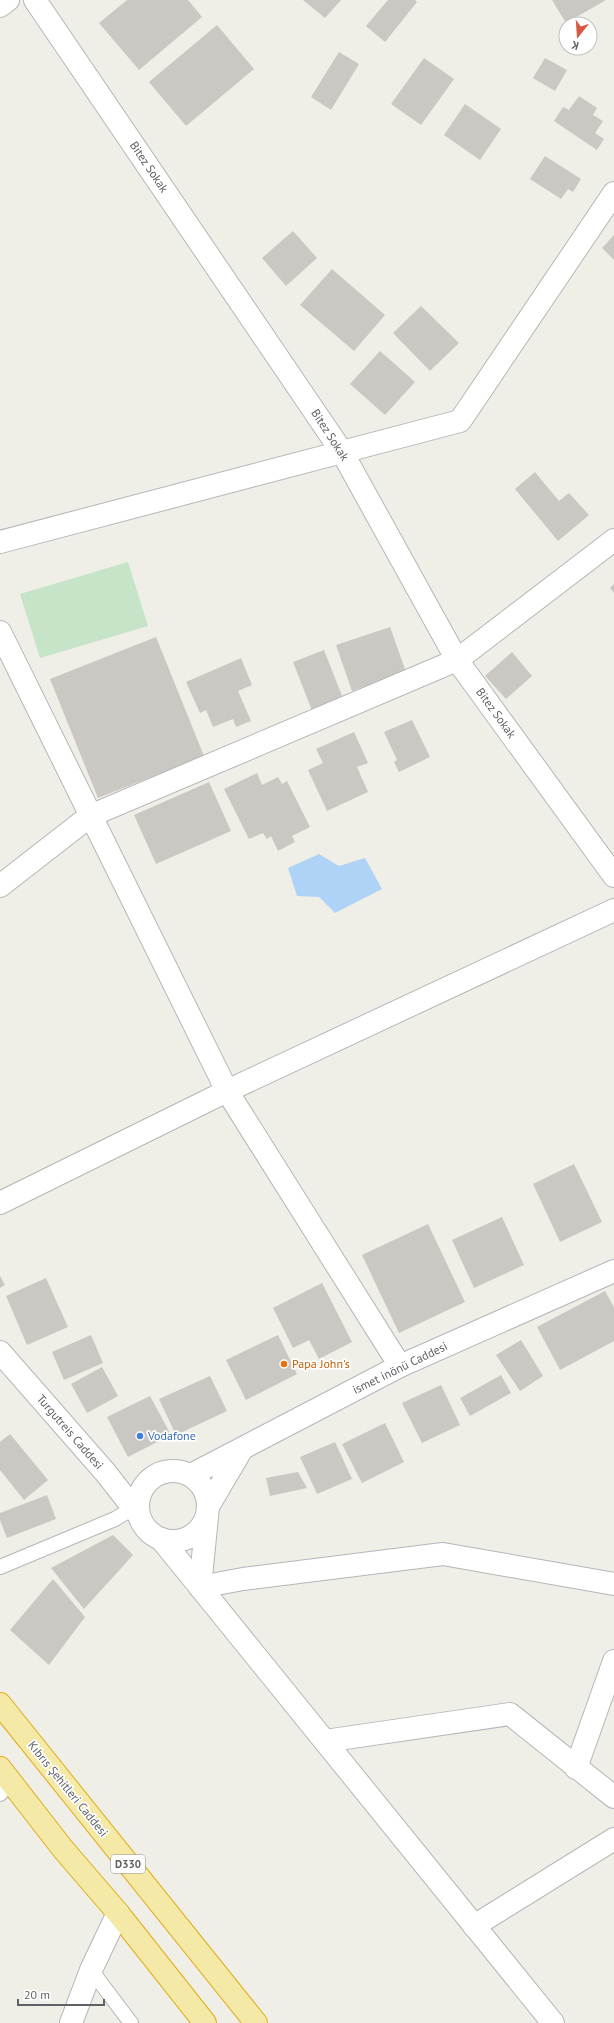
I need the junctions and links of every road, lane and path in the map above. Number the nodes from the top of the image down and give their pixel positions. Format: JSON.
{"nodes":[{"id":1,"x":8,"y":0,"type":"edge"},
{"id":2,"x":36,"y":0,"type":"edge"},
{"id":3,"x":0,"y":6,"type":"edge"},
{"id":4,"x":614,"y":193,"type":"edge"},
{"id":5,"x":342,"y":452,"type":"junction"},
{"id":6,"x":614,"y":540,"type":"edge"},
{"id":7,"x":0,"y":542,"type":"edge"},
{"id":8,"x":0,"y":632,"type":"edge"},
{"id":9,"x":457,"y":660,"type":"junction"},
{"id":10,"x":90,"y":816,"type":"junction"},
{"id":11,"x":614,"y":876,"type":"edge"},
{"id":12,"x":0,"y":886,"type":"edge"},
{"id":13,"x":614,"y":910,"type":"edge"},
{"id":14,"x":227,"y":1091,"type":"junction"},
{"id":15,"x":0,"y":1203,"type":"edge"},
{"id":16,"x":614,"y":1271,"type":"edge"},
{"id":17,"x":0,"y":1352,"type":"edge"},
{"id":18,"x":400,"y":1366,"type":"junction"},
{"id":19,"x":242,"y":1449,"type":"junction"},
{"id":20,"x":191,"y":1475,"type":"junction"},
{"id":21,"x":110,"y":1479,"type":"junction"},
{"id":22,"x":147,"y":1481,"type":"junction"},
{"id":23,"x":136,"y":1511,"type":"junction"},
{"id":24,"x":208,"y":1511,"type":"junction"},
{"id":25,"x":161,"y":1539,"type":"junction"},
{"id":26,"x":0,"y":1567,"type":"edge"},
{"id":27,"x":614,"y":1584,"type":"edge"},
{"id":28,"x":200,"y":1587,"type":"junction"},
{"id":29,"x":614,"y":1661,"type":"edge"},
{"id":30,"x":0,"y":1704,"type":"edge"},
{"id":31,"x":325,"y":1741,"type":"junction"},
{"id":32,"x":576,"y":1768,"type":"junction"},
{"id":33,"x":4,"y":1781,"type":"edge"},
{"id":34,"x":614,"y":1797,"type":"edge"},
{"id":35,"x":614,"y":1839,"type":"edge"},
{"id":36,"x":118,"y":1913,"type":"junction"},
{"id":37,"x":474,"y":1926,"type":"junction"},
{"id":38,"x":91,"y":1970,"type":"junction"},
{"id":39,"x":71,"y":2023,"type":"edge"},
{"id":40,"x":131,"y":2023,"type":"edge"},
{"id":41,"x":205,"y":2023,"type":"edge"},
{"id":42,"x":256,"y":2023,"type":"edge"},
{"id":43,"x":553,"y":2023,"type":"edge"}],
"edges":[{"from":1,"to":3,"type":"street"},
{"from":2,"to":5,"type":"street","name":"Bitez Sokak"},
{"from":4,"to":5,"type":"street"},
{"from":5,"to":7,"type":"street"},
{"from":5,"to":9,"type":"street","name":"Bitez Sokak"},
{"from":6,"to":9,"type":"street"},
{"from":8,"to":10,"type":"street"},
{"from":9,"to":10,"type":"street"},
{"from":9,"to":11,"type":"street","name":"Bitez Sokak"},
{"from":10,"to":12,"type":"street"},
{"from":10,"to":14,"type":"street"},
{"from":13,"to":14,"type":"street"},
{"from":14,"to":15,"type":"street"},
{"from":14,"to":18,"type":"street"},
{"from":16,"to":18,"type":"street","name":"ismet inönü Caddesi"},
{"from":17,"to":21,"type":"street","name":"Turgutreis Caddesi"},
{"from":18,"to":19,"type":"street","name":"ismet inönü Caddesi"},
{"from":19,"to":20,"type":"street","name":"ismet inönü Caddesi"},
{"from":19,"to":24,"type":"street"},
{"from":20,"to":22,"type":"street"},
{"from":20,"to":24,"type":"street"},
{"from":21,"to":22,"type":"street"},
{"from":21,"to":23,"type":"street","name":"Turgutreis Caddesi"},
{"from":22,"to":23,"type":"street"},
{"from":23,"to":25,"type":"street"},
{"from":23,"to":26,"type":"lane"},
{"from":24,"to":25,"type":"street"},
{"from":24,"to":28,"type":"street"},
{"from":25,"to":28,"type":"street"},
{"from":27,"to":28,"type":"street"},
{"from":28,"to":31,"type":"street"},
{"from":29,"to":32,"type":"street"},
{"from":30,"to":42,"type":"highway","name":"Kıbrıs Şehitleri Caddesi","number":"D330"},
{"from":31,"to":32,"type":"street"},
{"from":31,"to":37,"type":"street"},
{"from":32,"to":34,"type":"street"},
{"from":33,"to":36,"type":"highway"},
{"from":35,"to":37,"type":"street"},
{"from":36,"to":38,"type":"street"},
{"from":36,"to":41,"type":"highway"},
{"from":37,"to":43,"type":"street"},
{"from":38,"to":39,"type":"street"},
{"from":38,"to":40,"type":"lane"}]}
